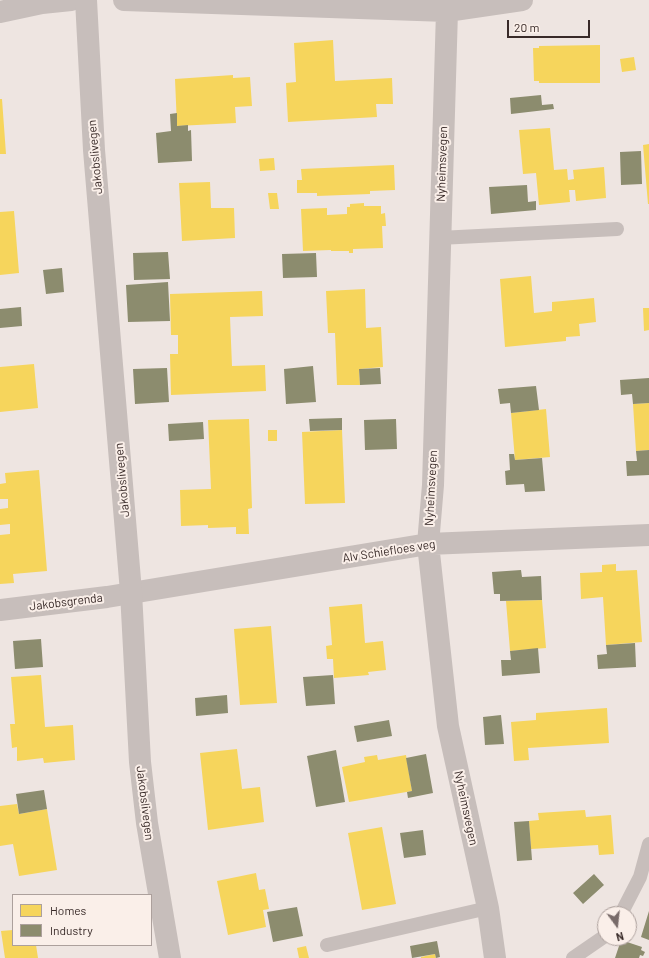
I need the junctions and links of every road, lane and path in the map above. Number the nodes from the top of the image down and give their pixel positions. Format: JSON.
{"nodes":[{"id":1,"x":71,"y":0,"type":"edge"},
{"id":2,"x":86,"y":0,"type":"edge"},
{"id":3,"x":124,"y":0,"type":"edge"},
{"id":4,"x":522,"y":0,"type":"edge"},
{"id":5,"x":447,"y":11,"type":"junction"},
{"id":6,"x":0,"y":12,"type":"edge"},
{"id":7,"x":617,"y":229,"type":"dead end"},
{"id":8,"x":439,"y":238,"type":"junction"},
{"id":9,"x":649,"y":535,"type":"edge"},
{"id":10,"x":428,"y":544,"type":"junction"},
{"id":11,"x":131,"y":592,"type":"junction"},
{"id":12,"x":0,"y":610,"type":"edge"},
{"id":13,"x":649,"y":844,"type":"edge"},
{"id":14,"x":626,"y":906,"type":"edge"},
{"id":15,"x":488,"y":908,"type":"junction"},
{"id":16,"x":597,"y":942,"type":"edge"},
{"id":17,"x":327,"y":945,"type":"dead end"},
{"id":18,"x":170,"y":958,"type":"edge"},
{"id":19,"x":495,"y":958,"type":"edge"},
{"id":20,"x":573,"y":958,"type":"edge"}],
"edges":[{"from":1,"to":6,"type":"street"},
{"from":2,"to":11,"type":"street","name":"Jakobslivegen"},
{"from":3,"to":5,"type":"street"},
{"from":4,"to":5,"type":"street"},
{"from":5,"to":8,"type":"street","name":"Nyheimsvegen"},
{"from":7,"to":8,"type":"lane"},
{"from":8,"to":10,"type":"street","name":"Nyheimsvegen"},
{"from":9,"to":10,"type":"street","name":"Alv Schiefloes veg"},
{"from":10,"to":11,"type":"street","name":"Alv Schiefloes veg"},
{"from":10,"to":15,"type":"street","name":"Nyheimsvegen"},
{"from":11,"to":12,"type":"street","name":"Jakobsgrenda"},
{"from":11,"to":18,"type":"street","name":"Jakobslivegen"},
{"from":13,"to":14,"type":"lane"},
{"from":15,"to":17,"type":"lane"},
{"from":15,"to":19,"type":"street","name":"Nyheimsvegen"},
{"from":16,"to":20,"type":"lane"}]}
